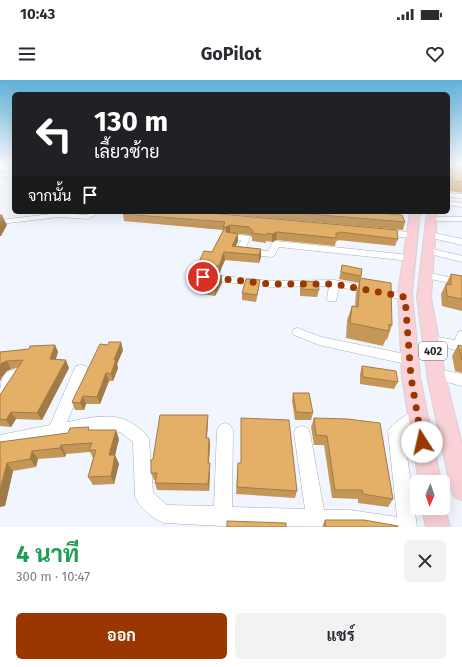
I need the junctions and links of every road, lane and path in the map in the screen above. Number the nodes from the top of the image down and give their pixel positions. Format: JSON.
{"nodes":[{"id":1,"x":450,"y":195,"type":"edge"},
{"id":2,"x":462,"y":196,"type":"edge"},
{"id":3,"x":450,"y":203,"type":"edge"},
{"id":4,"x":462,"y":205,"type":"edge"},
{"id":5,"x":93,"y":214,"type":"edge"},
{"id":6,"x":415,"y":214,"type":"edge"},
{"id":7,"x":432,"y":215,"type":"edge"},
{"id":8,"x":462,"y":219,"type":"edge"},
{"id":9,"x":0,"y":222,"type":"edge"},
{"id":10,"x":373,"y":232,"type":"edge"},
{"id":11,"x":412,"y":235,"type":"junction"},
{"id":12,"x":430,"y":235,"type":"junction"},
{"id":13,"x":230,"y":237,"type":"edge"},
{"id":14,"x":462,"y":242,"type":"edge"},
{"id":15,"x":451,"y":248,"type":"dead end"},
{"id":16,"x":462,"y":250,"type":"edge"},
{"id":17,"x":428,"y":251,"type":"junction"},
{"id":18,"x":410,"y":258,"type":"junction"},
{"id":19,"x":462,"y":258,"type":"edge"},
{"id":20,"x":426,"y":275,"type":"junction"},
{"id":21,"x":203,"y":277,"type":"dead end"},
{"id":22,"x":462,"y":283,"type":"edge"},
{"id":23,"x":335,"y":284,"type":"junction"},
{"id":24,"x":405,"y":297,"type":"junction"},
{"id":25,"x":332,"y":299,"type":"dead end"},
{"id":26,"x":298,"y":332,"type":"dead end"},
{"id":27,"x":431,"y":340,"type":"junction"},
{"id":28,"x":461,"y":343,"type":"edge"},
{"id":29,"x":410,"y":360,"type":"junction"},
{"id":30,"x":81,"y":370,"type":"dead end"},
{"id":31,"x":436,"y":374,"type":"junction"},
{"id":32,"x":12,"y":375,"type":"edge"},
{"id":33,"x":462,"y":380,"type":"edge"},
{"id":34,"x":0,"y":394,"type":"edge"},
{"id":35,"x":418,"y":416,"type":"junction"},
{"id":36,"x":225,"y":430,"type":"dead end"},
{"id":37,"x":55,"y":432,"type":"junction"},
{"id":38,"x":302,"y":433,"type":"dead end"},
{"id":39,"x":0,"y":442,"type":"edge"},
{"id":40,"x":429,"y":475,"type":"edge"},
{"id":41,"x":462,"y":488,"type":"edge"},
{"id":42,"x":435,"y":515,"type":"edge"},
{"id":43,"x":215,"y":520,"type":"edge"},
{"id":44,"x":310,"y":522,"type":"edge"},
{"id":45,"x":398,"y":527,"type":"edge"},
{"id":46,"x":407,"y":527,"type":"edge"},
{"id":47,"x":438,"y":527,"type":"edge"}],
"edges":[{"from":1,"to":2,"type":"street"},
{"from":3,"to":4,"type":"street"},
{"from":5,"to":9,"type":"street"},
{"from":6,"to":11,"type":"main road","number":"402"},
{"from":7,"to":8,"type":"street"},
{"from":7,"to":12,"type":"main road","number":"402"},
{"from":10,"to":11,"type":"street"},
{"from":11,"to":18,"type":"main road","number":"402"},
{"from":12,"to":14,"type":"street"},
{"from":12,"to":17,"type":"main road","number":"402"},
{"from":13,"to":18,"type":"street"},
{"from":15,"to":16,"type":"street"},
{"from":17,"to":19,"type":"street"},
{"from":17,"to":20,"type":"main road","number":"402"},
{"from":18,"to":24,"type":"main road","number":"402"},
{"from":20,"to":22,"type":"street"},
{"from":20,"to":27,"type":"main road","number":"402"},
{"from":21,"to":23,"type":"street"},
{"from":23,"to":24,"type":"street"},
{"from":23,"to":25,"type":"street"},
{"from":24,"to":29,"type":"main road","number":"402"},
{"from":26,"to":29,"type":"street"},
{"from":27,"to":28,"type":"street"},
{"from":27,"to":31,"type":"main road","number":"402"},
{"from":29,"to":35,"type":"main road","number":"402"},
{"from":30,"to":37,"type":"street"},
{"from":31,"to":33,"type":"street"},
{"from":31,"to":41,"type":"main road","number":"402"},
{"from":32,"to":34,"type":"street"},
{"from":35,"to":40,"type":"main road","number":"402"},
{"from":35,"to":46,"type":"street"},
{"from":36,"to":43,"type":"street"},
{"from":37,"to":39,"type":"street"},
{"from":37,"to":43,"type":"street"},
{"from":38,"to":44,"type":"street"},
{"from":42,"to":47,"type":"main road"},
{"from":43,"to":44,"type":"street"},
{"from":44,"to":45,"type":"street"}]}
